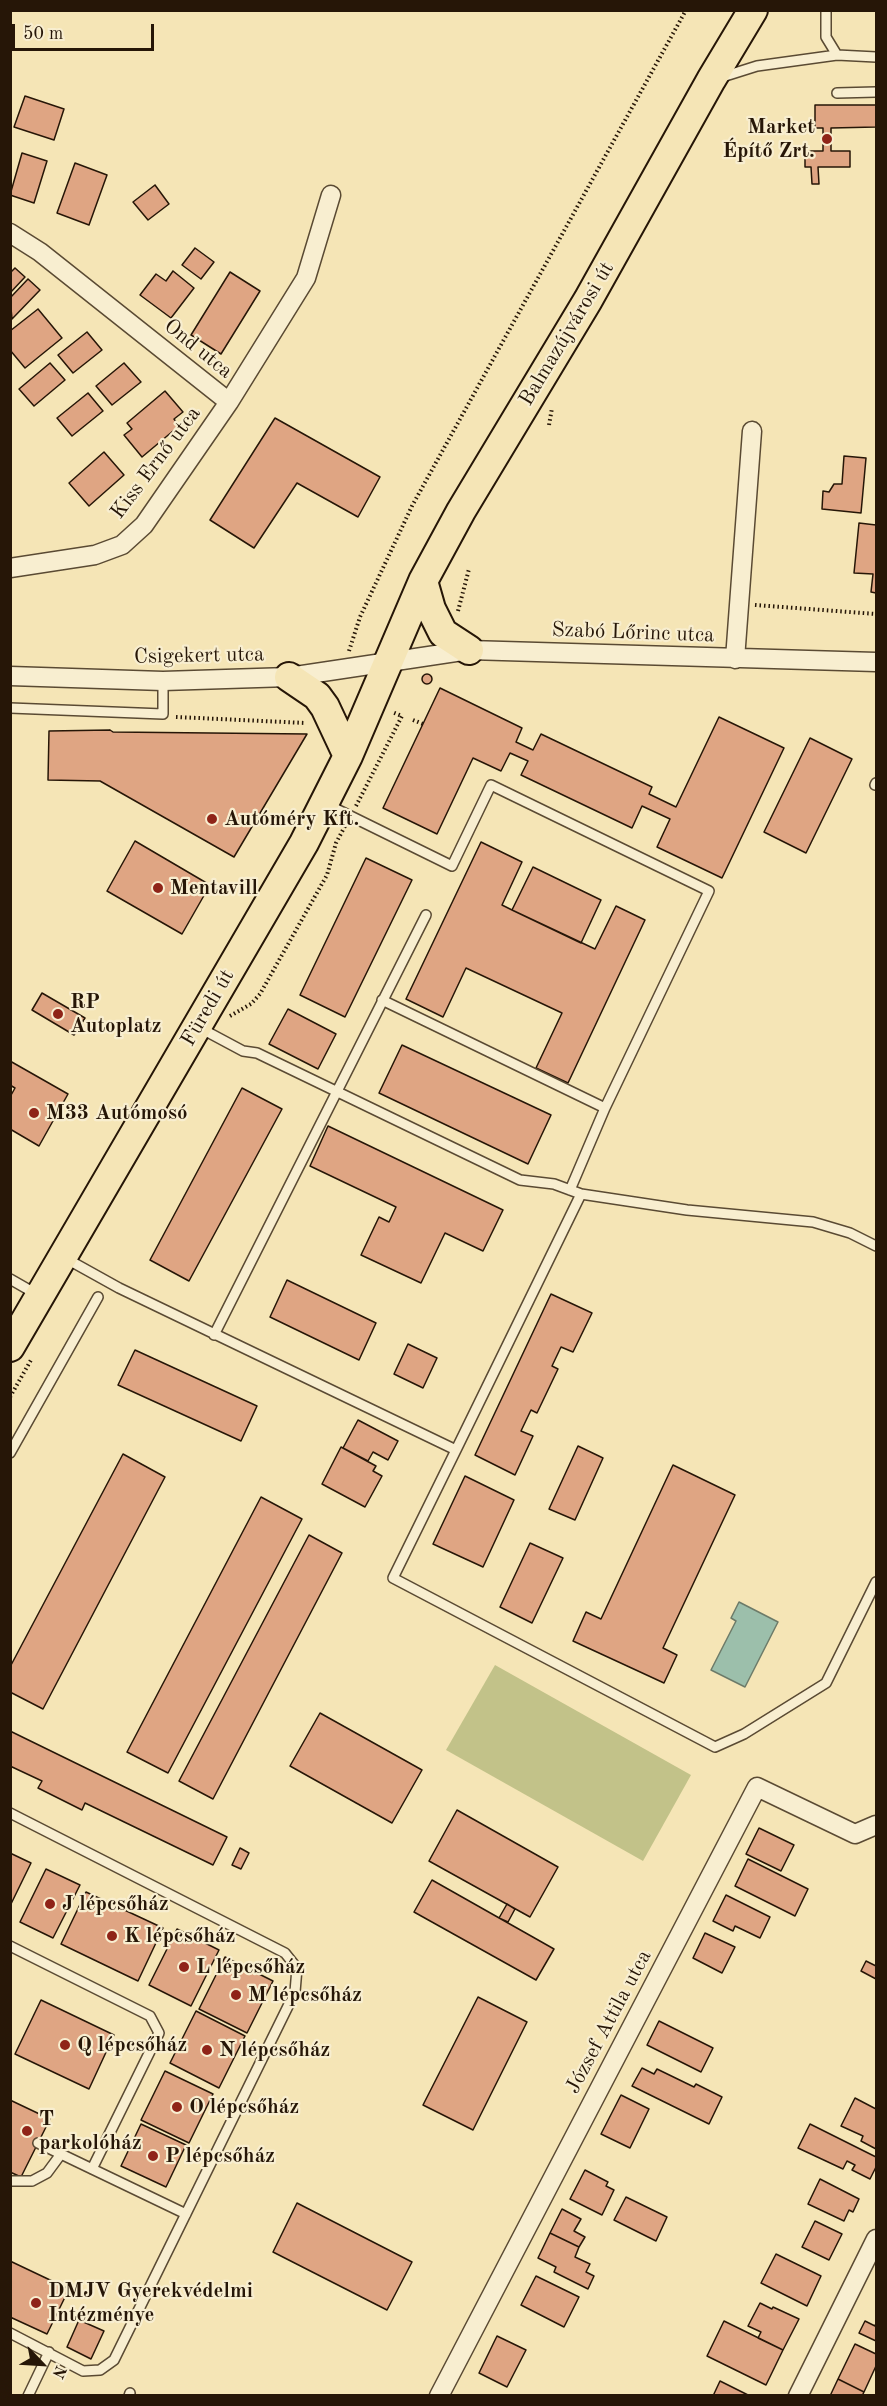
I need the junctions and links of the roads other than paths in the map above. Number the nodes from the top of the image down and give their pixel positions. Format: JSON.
{"nodes":[{"id":1,"x":753,"y":10,"type":"edge"},
{"id":2,"x":826,"y":10,"type":"edge"},
{"id":3,"x":837,"y":55,"type":"junction"},
{"id":4,"x":876,"y":57,"type":"edge"},
{"id":5,"x":711,"y":80,"type":"junction"},
{"id":6,"x":876,"y":92,"type":"edge"},
{"id":7,"x":837,"y":93,"type":"dead end"},
{"id":8,"x":331,"y":195,"type":"dead end"},
{"id":9,"x":10,"y":233,"type":"edge"},
{"id":10,"x":229,"y":402,"type":"junction"},
{"id":11,"x":752,"y":431,"type":"dead end"},
{"id":12,"x":10,"y":568,"type":"edge"},
{"id":13,"x":423,"y":581,"type":"junction"},
{"id":14,"x":469,"y":650,"type":"junction"},
{"id":15,"x":735,"y":659,"type":"junction"},
{"id":16,"x":388,"y":661,"type":"junction"},
{"id":17,"x":876,"y":662,"type":"edge"},
{"id":18,"x":10,"y":676,"type":"edge"},
{"id":19,"x":289,"y":677,"type":"junction"},
{"id":20,"x":163,"y":681,"type":"junction"},
{"id":21,"x":10,"y":708,"type":"edge"},
{"id":22,"x":348,"y":756,"type":"junction"},
{"id":23,"x":324,"y":802,"type":"junction"},
{"id":24,"x":426,"y":915,"type":"dead end"},
{"id":25,"x":382,"y":1000,"type":"junction"},
{"id":26,"x":207,"y":1032,"type":"junction"},
{"id":27,"x":336,"y":1091,"type":"junction"},
{"id":28,"x":605,"y":1108,"type":"junction"},
{"id":29,"x":570,"y":1190,"type":"junction"},
{"id":30,"x":581,"y":1194,"type":"junction"},
{"id":31,"x":876,"y":1246,"type":"edge"},
{"id":32,"x":63,"y":1257,"type":"junction"},
{"id":33,"x":10,"y":1279,"type":"edge"},
{"id":34,"x":40,"y":1296,"type":"junction"},
{"id":35,"x":98,"y":1298,"type":"dead end"},
{"id":36,"x":214,"y":1335,"type":"junction"},
{"id":37,"x":22,"y":1352,"type":"edge"},
{"id":38,"x":456,"y":1450,"type":"junction"},
{"id":39,"x":10,"y":1453,"type":"edge"},
{"id":40,"x":876,"y":1582,"type":"edge"},
{"id":41,"x":10,"y":1813,"type":"edge"},
{"id":42,"x":876,"y":1825,"type":"edge"},
{"id":43,"x":10,"y":1946,"type":"edge"},
{"id":44,"x":38,"y":2143,"type":"dead end"},
{"id":45,"x":61,"y":2154,"type":"junction"},
{"id":46,"x":92,"y":2169,"type":"junction"},
{"id":47,"x":10,"y":2181,"type":"edge"},
{"id":48,"x":186,"y":2214,"type":"junction"},
{"id":49,"x":876,"y":2239,"type":"edge"},
{"id":50,"x":10,"y":2333,"type":"edge"},
{"id":51,"x":49,"y":2352,"type":"junction"},
{"id":52,"x":443,"y":2394,"type":"edge"},
{"id":53,"x":28,"y":2396,"type":"edge"},
{"id":54,"x":798,"y":2396,"type":"edge"}],
"edges":[{"from":1,"to":5,"type":"main road","name":"Balmazújvárosi út"},
{"from":2,"to":3,"type":"lane"},
{"from":3,"to":4,"type":"lane"},
{"from":3,"to":5,"type":"lane"},
{"from":5,"to":13,"type":"main road","name":"Balmazújvárosi út"},
{"from":6,"to":7,"type":"lane"},
{"from":8,"to":10,"type":"street","name":"Ond utca"},
{"from":9,"to":10,"type":"street","name":"Ond utca"},
{"from":10,"to":12,"type":"street","name":"Kiss Ernő utca"},
{"from":11,"to":15,"type":"street"},
{"from":13,"to":14,"type":"main road"},
{"from":13,"to":16,"type":"main road","name":"Balmazújvárosi út"},
{"from":14,"to":15,"type":"street","name":"Szabó Lőrinc utca"},
{"from":14,"to":16,"type":"street","name":"Szabó Lőrinc utca"},
{"from":15,"to":17,"type":"street","name":"Szabó Lőrinc utca"},
{"from":16,"to":19,"type":"street","name":"Csigekert utca"},
{"from":16,"to":22,"type":"main road","name":"Füredi út"},
{"from":18,"to":20,"type":"street","name":"Csigekert utca"},
{"from":19,"to":20,"type":"street","name":"Csigekert utca"},
{"from":19,"to":22,"type":"main road"},
{"from":20,"to":21,"type":"lane"},
{"from":22,"to":23,"type":"main road","name":"Füredi út"},
{"from":23,"to":26,"type":"main road","name":"Füredi út"},
{"from":23,"to":28,"type":"lane"},
{"from":24,"to":25,"type":"lane"},
{"from":25,"to":27,"type":"lane"},
{"from":25,"to":28,"type":"lane"},
{"from":26,"to":27,"type":"lane"},
{"from":26,"to":32,"type":"main road","name":"Füredi út"},
{"from":27,"to":29,"type":"lane"},
{"from":27,"to":36,"type":"lane"},
{"from":28,"to":29,"type":"lane"},
{"from":29,"to":30,"type":"lane"},
{"from":30,"to":31,"type":"lane"},
{"from":30,"to":38,"type":"lane"},
{"from":32,"to":34,"type":"main road","name":"Füredi út"},
{"from":32,"to":36,"type":"lane"},
{"from":33,"to":34,"type":"lane"},
{"from":34,"to":37,"type":"main road","name":"Füredi út"},
{"from":35,"to":39,"type":"lane"},
{"from":36,"to":38,"type":"lane"},
{"from":38,"to":40,"type":"lane"},
{"from":41,"to":48,"type":"lane"},
{"from":42,"to":52,"type":"street","name":"József Attila utca"},
{"from":43,"to":46,"type":"lane"},
{"from":44,"to":45,"type":"lane"},
{"from":45,"to":46,"type":"lane"},
{"from":45,"to":47,"type":"lane"},
{"from":46,"to":48,"type":"lane"},
{"from":48,"to":51,"type":"lane"},
{"from":49,"to":54,"type":"street"},
{"from":50,"to":51,"type":"lane"},
{"from":51,"to":53,"type":"lane"}]}
